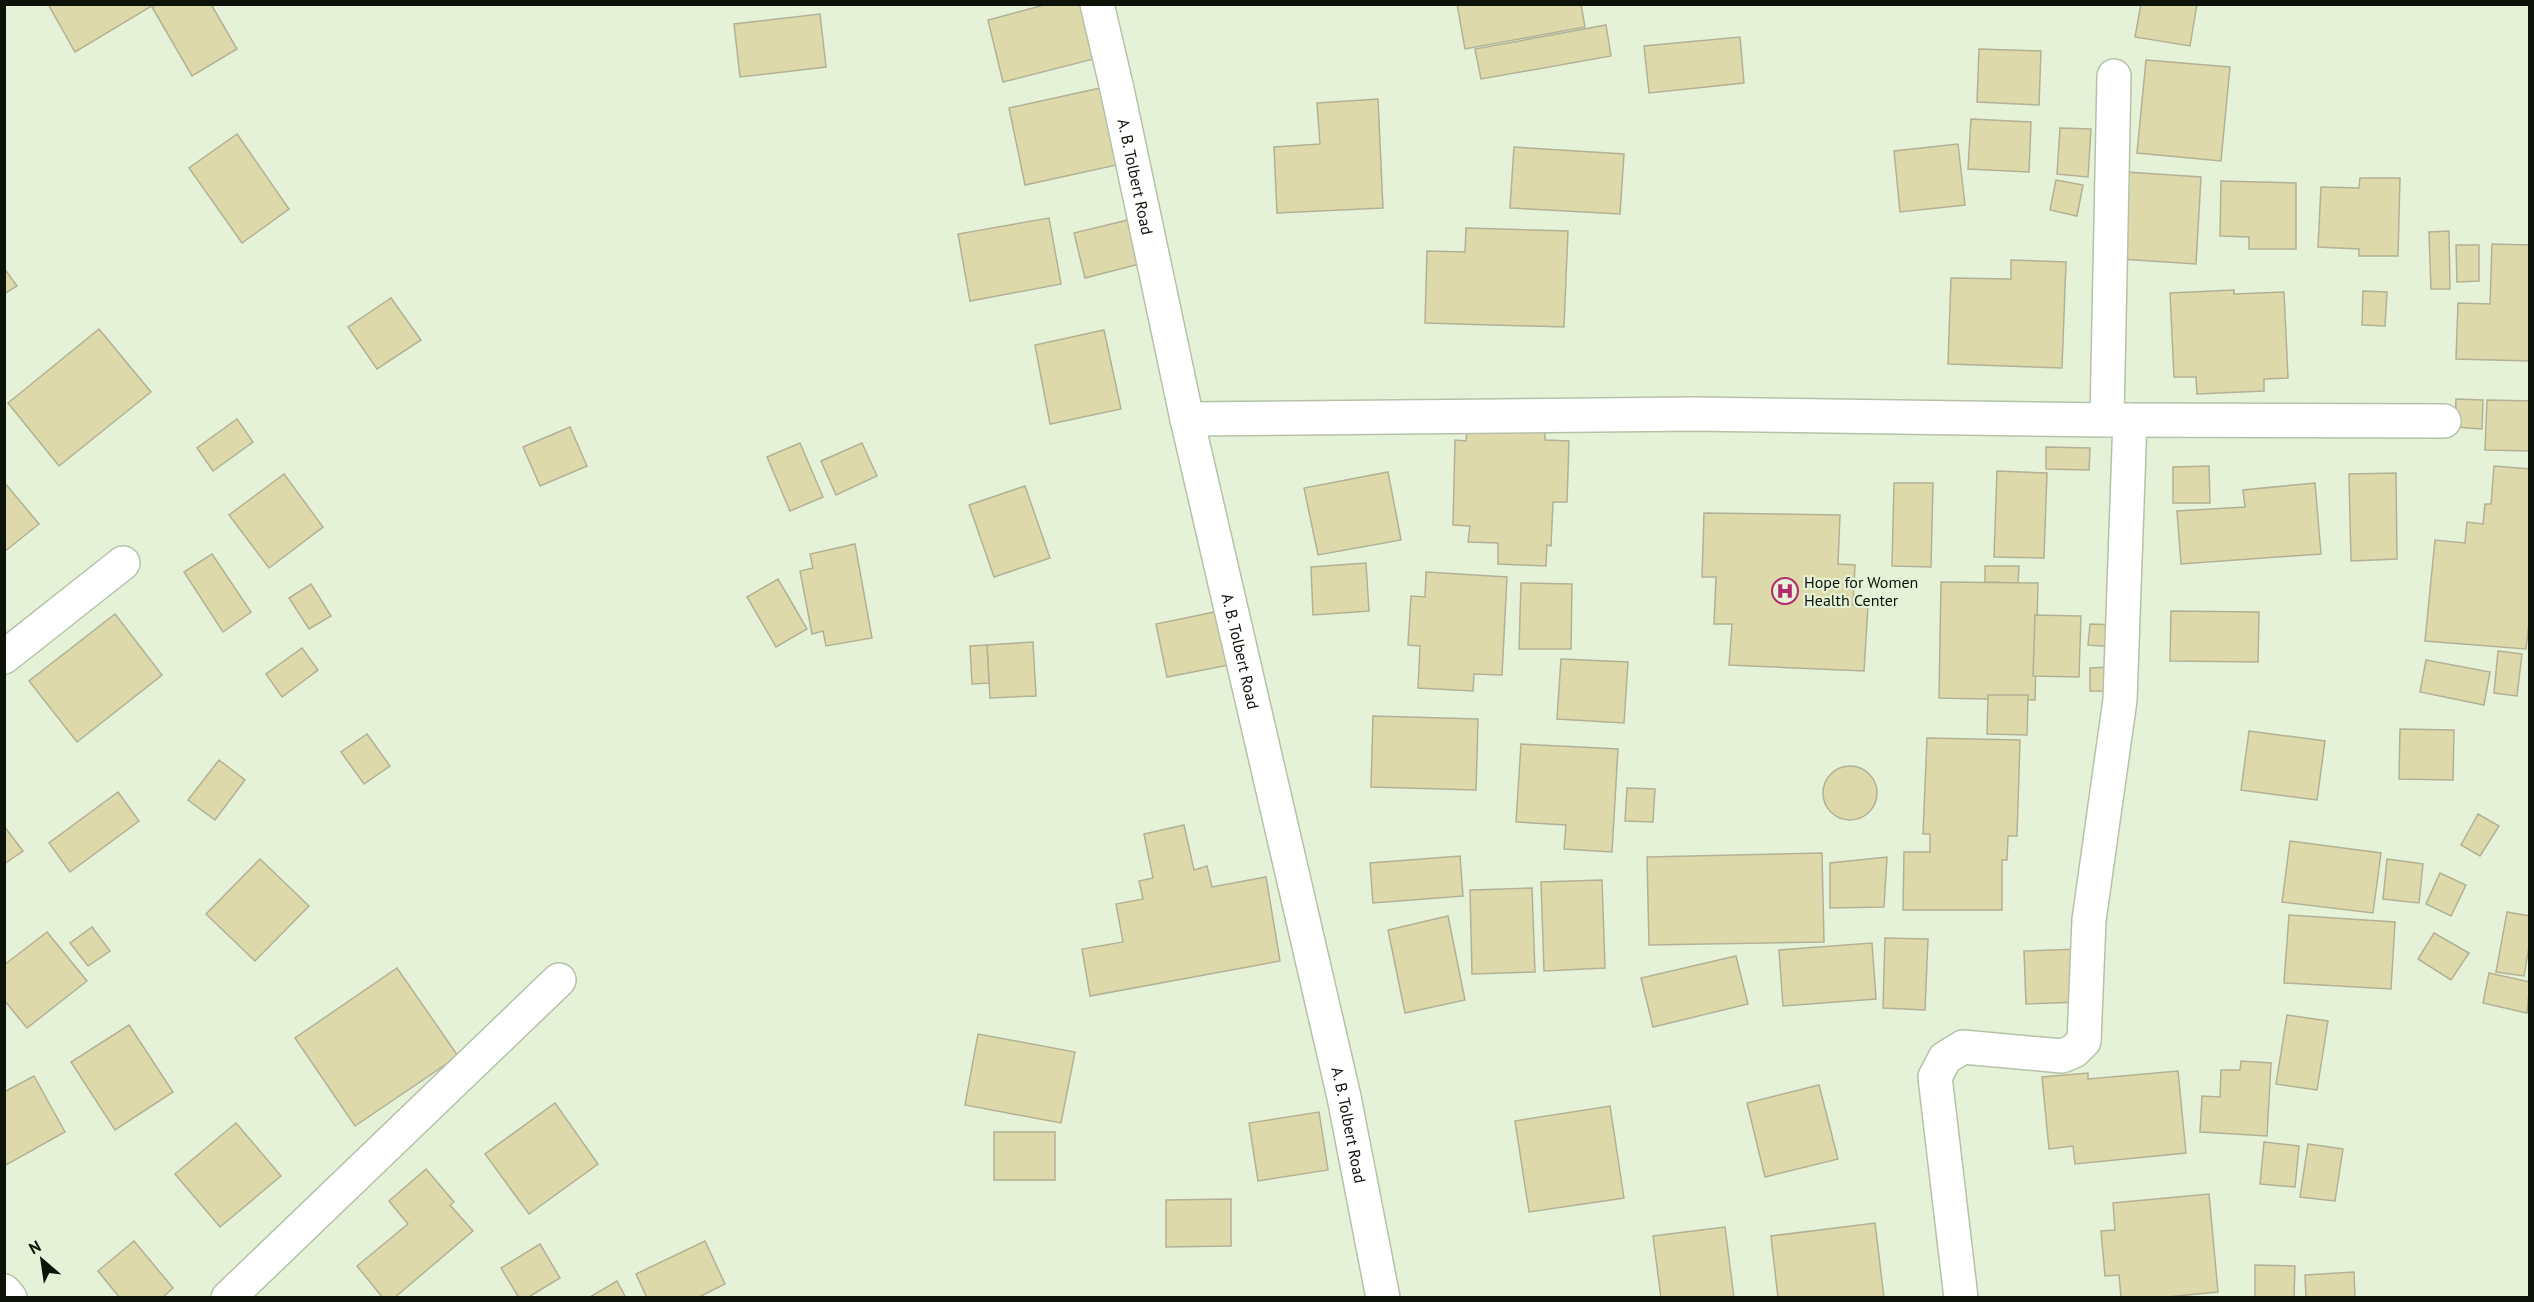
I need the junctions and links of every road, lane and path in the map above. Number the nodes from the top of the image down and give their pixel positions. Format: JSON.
{"nodes":[{"id":1,"x":1096,"y":4,"type":"edge"},
{"id":2,"x":2114,"y":76,"type":"dead end"},
{"id":3,"x":1186,"y":419,"type":"junction"},
{"id":4,"x":2118,"y":420,"type":"junction"},
{"id":5,"x":2444,"y":421,"type":"dead end"},
{"id":6,"x":123,"y":563,"type":"dead end"},
{"id":7,"x":4,"y":657,"type":"edge"},
{"id":8,"x":559,"y":980,"type":"dead end"},
{"id":9,"x":4,"y":1291,"type":"edge"},
{"id":10,"x":10,"y":1298,"type":"edge"},
{"id":11,"x":228,"y":1298,"type":"edge"},
{"id":12,"x":1383,"y":1298,"type":"edge"},
{"id":13,"x":1960,"y":1298,"type":"edge"}],
"edges":[{"from":1,"to":3,"type":"street","name":"A. B. Tolbert Road"},
{"from":2,"to":4,"type":"street"},
{"from":3,"to":4,"type":"street"},
{"from":3,"to":12,"type":"street","name":"A. B. Tolbert Road"},
{"from":4,"to":5,"type":"street"},
{"from":4,"to":13,"type":"street"},
{"from":6,"to":7,"type":"street"},
{"from":8,"to":11,"type":"street"},
{"from":9,"to":10,"type":"street"}]}
